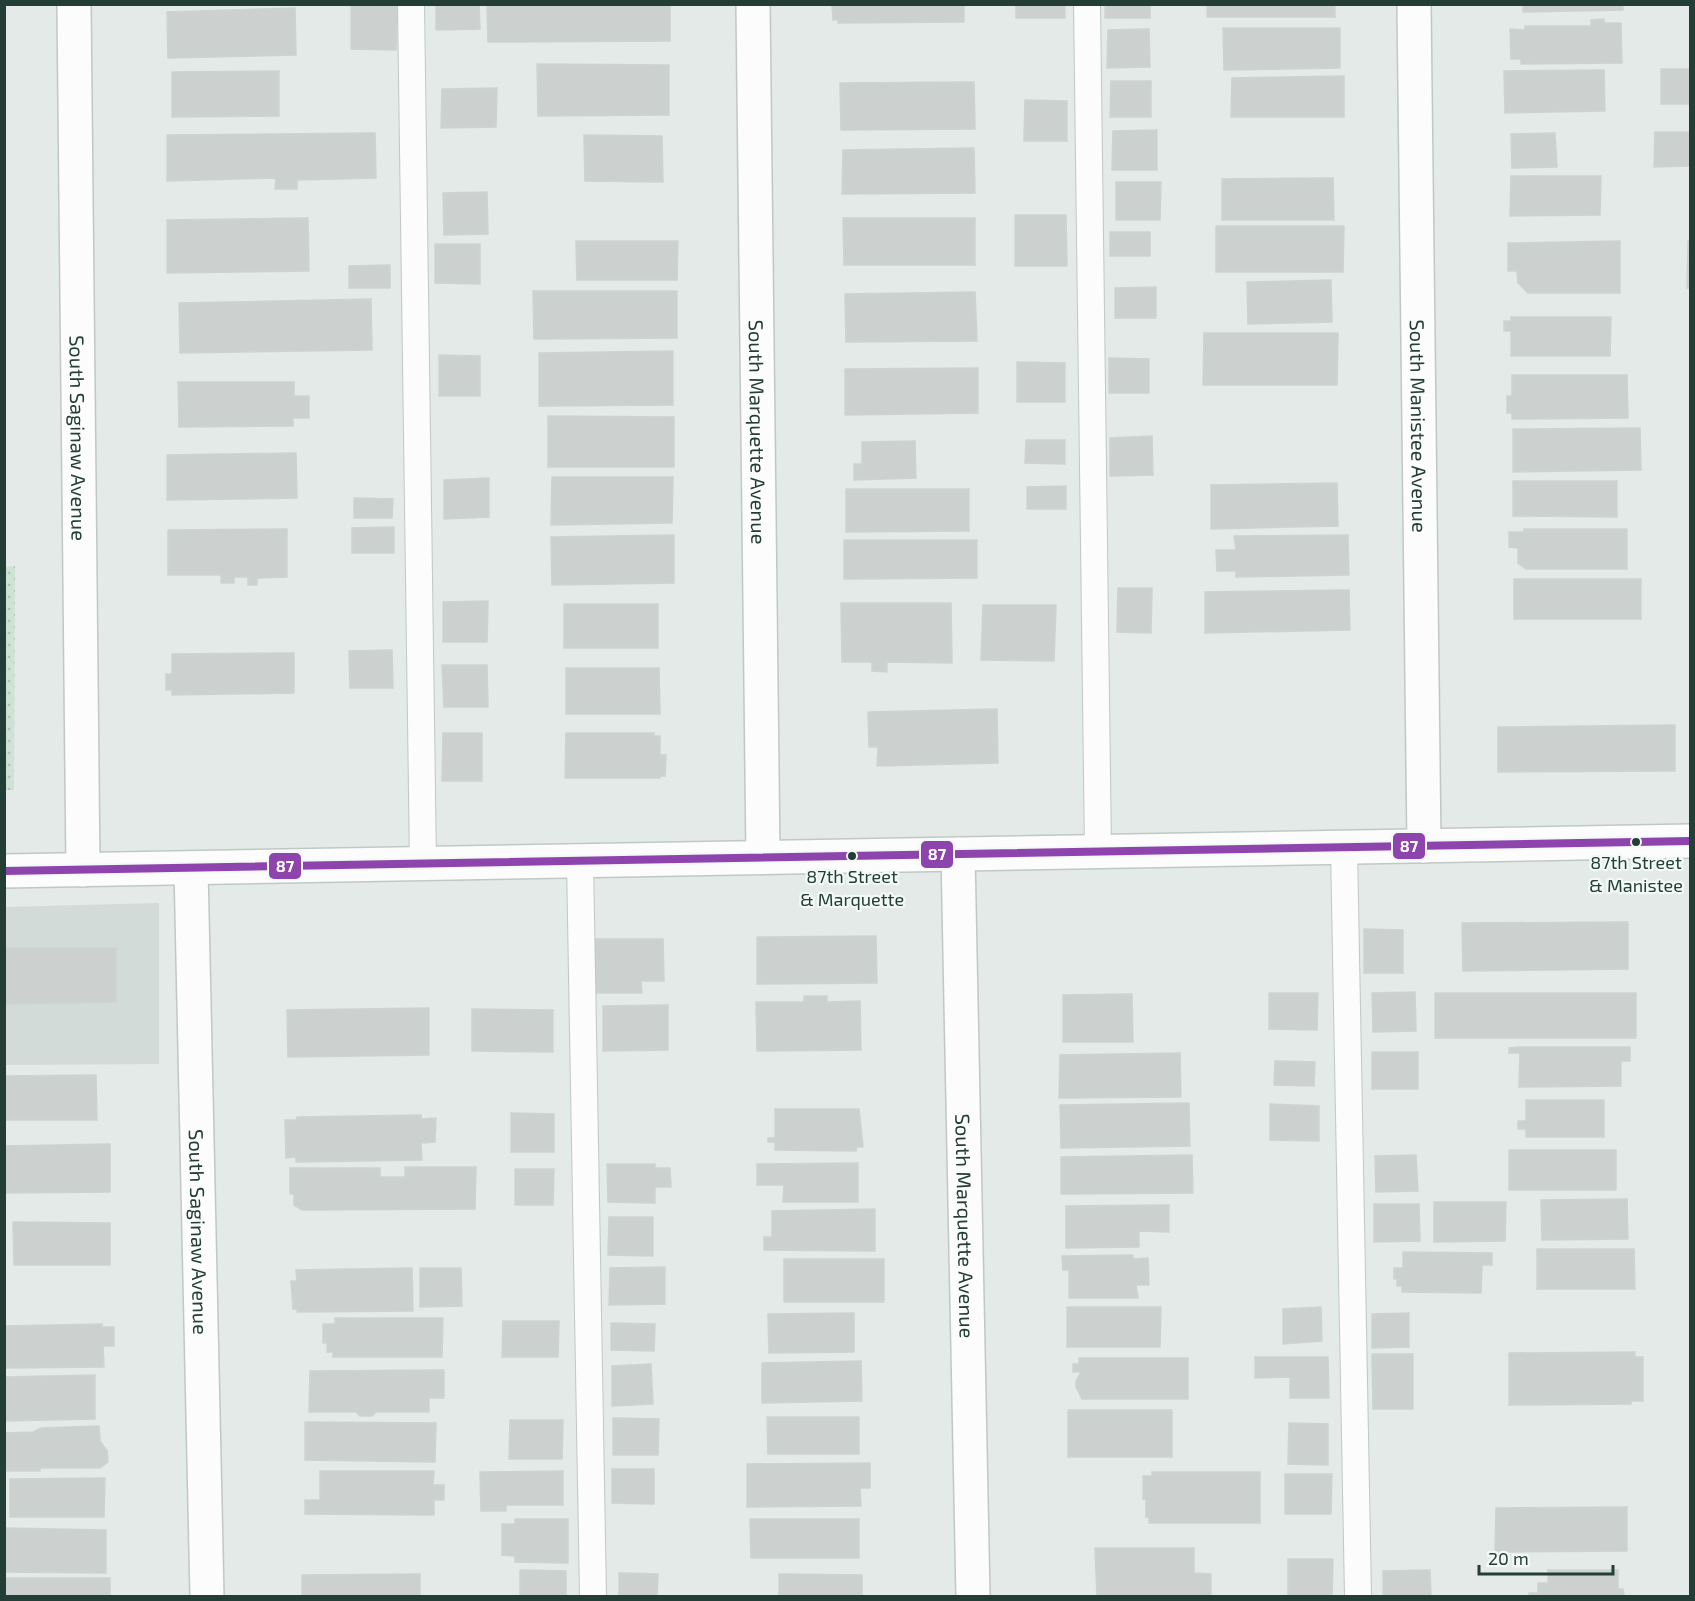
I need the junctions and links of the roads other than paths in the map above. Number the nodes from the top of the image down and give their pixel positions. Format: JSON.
{"nodes":[{"id":1,"x":74,"y":4,"type":"edge"},
{"id":2,"x":411,"y":4,"type":"edge"},
{"id":3,"x":753,"y":4,"type":"edge"},
{"id":4,"x":1087,"y":4,"type":"edge"},
{"id":5,"x":1414,"y":4,"type":"edge"},
{"id":6,"x":1690,"y":841,"type":"edge"},
{"id":7,"x":1424,"y":846,"type":"junction"},
{"id":8,"x":1344,"y":847,"type":"junction"},
{"id":9,"x":1098,"y":852,"type":"junction"},
{"id":10,"x":958,"y":854,"type":"junction"},
{"id":11,"x":764,"y":857,"type":"junction"},
{"id":12,"x":580,"y":861,"type":"junction"},
{"id":13,"x":423,"y":864,"type":"junction"},
{"id":14,"x":191,"y":868,"type":"junction"},
{"id":15,"x":83,"y":870,"type":"junction"},
{"id":16,"x":4,"y":871,"type":"edge"},
{"id":17,"x":207,"y":1596,"type":"edge"},
{"id":18,"x":593,"y":1596,"type":"edge"},
{"id":19,"x":973,"y":1596,"type":"edge"},
{"id":20,"x":1358,"y":1596,"type":"edge"}],
"edges":[{"from":1,"to":15,"type":"street","name":"South Saginaw Avenue"},
{"from":2,"to":13,"type":"lane"},
{"from":3,"to":11,"type":"street","name":"South Marquette Avenue"},
{"from":4,"to":9,"type":"lane"},
{"from":5,"to":7,"type":"street","name":"South Manistee Avenue"},
{"from":6,"to":7,"type":"street"},
{"from":7,"to":8,"type":"street"},
{"from":8,"to":9,"type":"street"},
{"from":8,"to":20,"type":"lane"},
{"from":9,"to":10,"type":"street"},
{"from":10,"to":11,"type":"street"},
{"from":10,"to":19,"type":"street","name":"South Marquette Avenue"},
{"from":11,"to":12,"type":"street"},
{"from":12,"to":13,"type":"street"},
{"from":12,"to":18,"type":"lane"},
{"from":13,"to":14,"type":"street"},
{"from":14,"to":15,"type":"street"},
{"from":14,"to":17,"type":"street","name":"South Saginaw Avenue"},
{"from":15,"to":16,"type":"street"}]}
